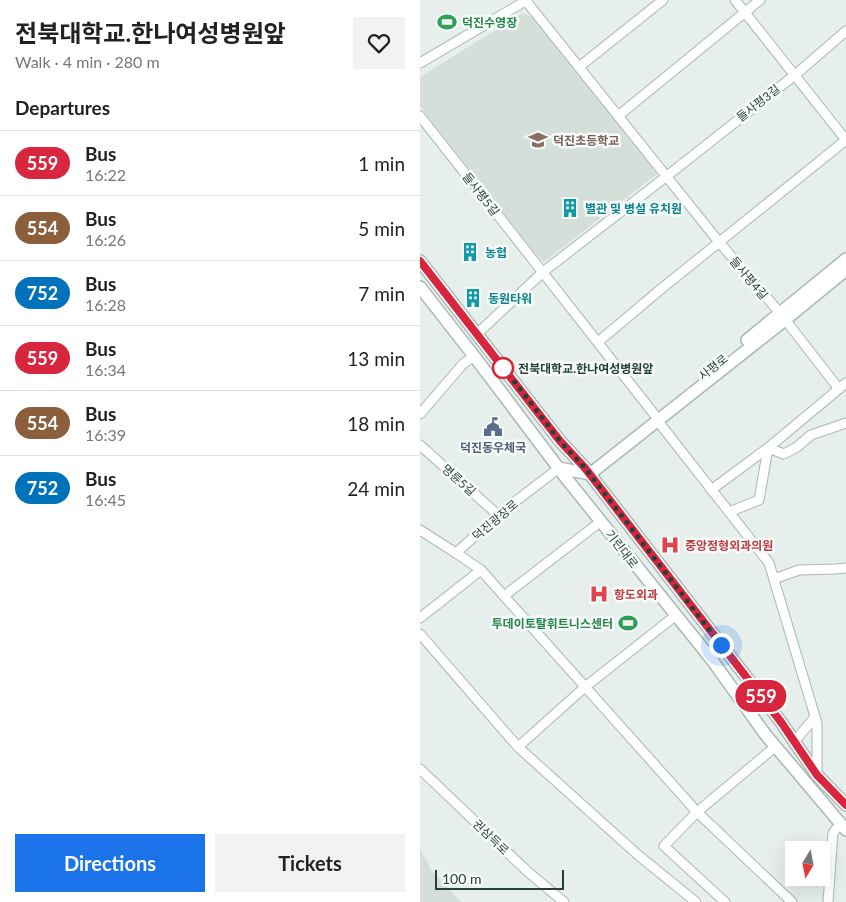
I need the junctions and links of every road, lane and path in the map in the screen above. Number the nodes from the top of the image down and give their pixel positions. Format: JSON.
{"nodes":[{"id":1,"x":527,"y":0,"type":"edge"},
{"id":2,"x":663,"y":0,"type":"edge"},
{"id":3,"x":735,"y":0,"type":"edge"},
{"id":4,"x":760,"y":0,"type":"edge"},
{"id":5,"x":745,"y":12,"type":"junction"},
{"id":6,"x":846,"y":31,"type":"edge"},
{"id":7,"x":420,"y":64,"type":"edge"},
{"id":8,"x":579,"y":67,"type":"junction"},
{"id":9,"x":794,"y":74,"type":"junction"},
{"id":10,"x":420,"y":116,"type":"edge"},
{"id":11,"x":618,"y":116,"type":"junction"},
{"id":12,"x":846,"y":140,"type":"edge"},
{"id":13,"x":667,"y":176,"type":"junction"},
{"id":14,"x":719,"y":242,"type":"junction"},
{"id":15,"x":846,"y":259,"type":"edge"},
{"id":16,"x":420,"y":261,"type":"edge"},
{"id":17,"x":846,"y":270,"type":"edge"},
{"id":18,"x":543,"y":272,"type":"junction"},
{"id":19,"x":420,"y":287,"type":"edge"},
{"id":20,"x":782,"y":317,"type":"junction"},
{"id":21,"x":477,"y":334,"type":"junction"},
{"id":22,"x":598,"y":342,"type":"junction"},
{"id":23,"x":474,"y":356,"type":"junction"},
{"id":24,"x":842,"y":386,"type":"edge"},
{"id":25,"x":420,"y":414,"type":"edge"},
{"id":26,"x":655,"y":417,"type":"junction"},
{"id":27,"x":846,"y":423,"type":"edge"},
{"id":28,"x":420,"y":445,"type":"edge"},
{"id":29,"x":768,"y":448,"type":"junction"},
{"id":30,"x":558,"y":468,"type":"junction"},
{"id":31,"x":584,"y":471,"type":"junction"},
{"id":32,"x":566,"y":478,"type":"junction"},
{"id":33,"x":712,"y":490,"type":"junction"},
{"id":34,"x":730,"y":512,"type":"junction"},
{"id":35,"x":498,"y":515,"type":"junction"},
{"id":36,"x":600,"y":522,"type":"junction"},
{"id":37,"x":420,"y":530,"type":"edge"},
{"id":38,"x":456,"y":553,"type":"junction"},
{"id":39,"x":846,"y":568,"type":"edge"},
{"id":40,"x":482,"y":570,"type":"junction"},
{"id":41,"x":774,"y":578,"type":"junction"},
{"id":42,"x":504,"y":596,"type":"junction"},
{"id":43,"x":675,"y":616,"type":"junction"},
{"id":44,"x":420,"y":618,"type":"edge"},
{"id":45,"x":420,"y":634,"type":"edge"},
{"id":46,"x":585,"y":687,"type":"junction"},
{"id":47,"x":815,"y":718,"type":"junction"},
{"id":48,"x":794,"y":742,"type":"junction"},
{"id":49,"x":518,"y":747,"type":"junction"},
{"id":50,"x":775,"y":747,"type":"junction"},
{"id":51,"x":420,"y":769,"type":"edge"},
{"id":52,"x":817,"y":775,"type":"junction"},
{"id":53,"x":846,"y":805,"type":"edge"},
{"id":54,"x":696,"y":812,"type":"junction"},
{"id":55,"x":843,"y":827,"type":"edge"},
{"id":56,"x":564,"y":902,"type":"edge"},
{"id":57,"x":696,"y":902,"type":"edge"},
{"id":58,"x":725,"y":902,"type":"edge"},
{"id":59,"x":792,"y":902,"type":"edge"},
{"id":60,"x":828,"y":902,"type":"edge"}],
"edges":[{"from":1,"to":7,"type":"street"},
{"from":1,"to":8,"type":"street","name":"들사평4길"},
{"from":2,"to":8,"type":"street"},
{"from":3,"to":5,"type":"street"},
{"from":4,"to":5,"type":"street"},
{"from":5,"to":9,"type":"street"},
{"from":5,"to":11,"type":"street"},
{"from":6,"to":9,"type":"street","name":"들사평3길"},
{"from":8,"to":11,"type":"street","name":"들사평4길"},
{"from":9,"to":12,"type":"street"},
{"from":9,"to":13,"type":"street","name":"들사평3길"},
{"from":10,"to":18,"type":"street","name":"들사평5길"},
{"from":11,"to":13,"type":"street","name":"들사평4길"},
{"from":12,"to":14,"type":"street"},
{"from":13,"to":14,"type":"street","name":"들사평4길"},
{"from":13,"to":18,"type":"street"},
{"from":14,"to":20,"type":"street","name":"들사평4길"},
{"from":14,"to":22,"type":"street"},
{"from":15,"to":20,"type":"street","name":"사평로"},
{"from":16,"to":21,"type":"street","name":"기린대로"},
{"from":17,"to":20,"type":"street","name":"사평로"},
{"from":18,"to":21,"type":"street"},
{"from":18,"to":22,"type":"street","name":"들사평5길"},
{"from":19,"to":23,"type":"street","name":"기린대로"},
{"from":20,"to":24,"type":"street","name":"들사평4길"},
{"from":20,"to":26,"type":"street","name":"사평로"},
{"from":21,"to":31,"type":"street","name":"기린대로"},
{"from":22,"to":26,"type":"street","name":"들사평5길"},
{"from":23,"to":25,"type":"street"},
{"from":23,"to":30,"type":"street","name":"기린대로"},
{"from":24,"to":29,"type":"street"},
{"from":26,"to":31,"type":"street","name":"사평로"},
{"from":26,"to":33,"type":"street","name":"들사평5길"},
{"from":27,"to":29,"type":"street"},
{"from":28,"to":35,"type":"street","name":"명륜5길"},
{"from":29,"to":33,"type":"street"},
{"from":29,"to":34,"type":"street"},
{"from":30,"to":31,"type":"street"},
{"from":30,"to":32,"type":"street","name":"기린대로"},
{"from":30,"to":35,"type":"street","name":"덕진광장로"},
{"from":31,"to":32,"type":"street","name":"사평로"},
{"from":31,"to":48,"type":"street","name":"기린대로"},
{"from":32,"to":36,"type":"street","name":"기린대로"},
{"from":33,"to":34,"type":"street","name":"들사평5길"},
{"from":34,"to":41,"type":"street","name":"들사평5길"},
{"from":35,"to":38,"type":"street","name":"덕진광장로"},
{"from":36,"to":42,"type":"street"},
{"from":36,"to":43,"type":"street","name":"기린대로"},
{"from":37,"to":38,"type":"street"},
{"from":38,"to":40,"type":"street"},
{"from":39,"to":41,"type":"street"},
{"from":40,"to":42,"type":"street"},
{"from":40,"to":44,"type":"street"},
{"from":41,"to":47,"type":"street","name":"들사평5길"},
{"from":42,"to":46,"type":"street"},
{"from":43,"to":46,"type":"street"},
{"from":43,"to":50,"type":"street","name":"기린대로"},
{"from":45,"to":49,"type":"street"},
{"from":46,"to":49,"type":"street"},
{"from":46,"to":54,"type":"street"},
{"from":47,"to":48,"type":"street"},
{"from":47,"to":52,"type":"street","name":"들사평5길"},
{"from":48,"to":52,"type":"street","name":"기린대로"},
{"from":49,"to":57,"type":"street"},
{"from":50,"to":54,"type":"street"},
{"from":50,"to":55,"type":"street","name":"기린대로"},
{"from":51,"to":56,"type":"street","name":"권삼득로"},
{"from":52,"to":53,"type":"street","name":"기린대로"},
{"from":54,"to":58,"type":"street"},
{"from":54,"to":59,"type":"street"},
{"from":55,"to":60,"type":"street"}]}
